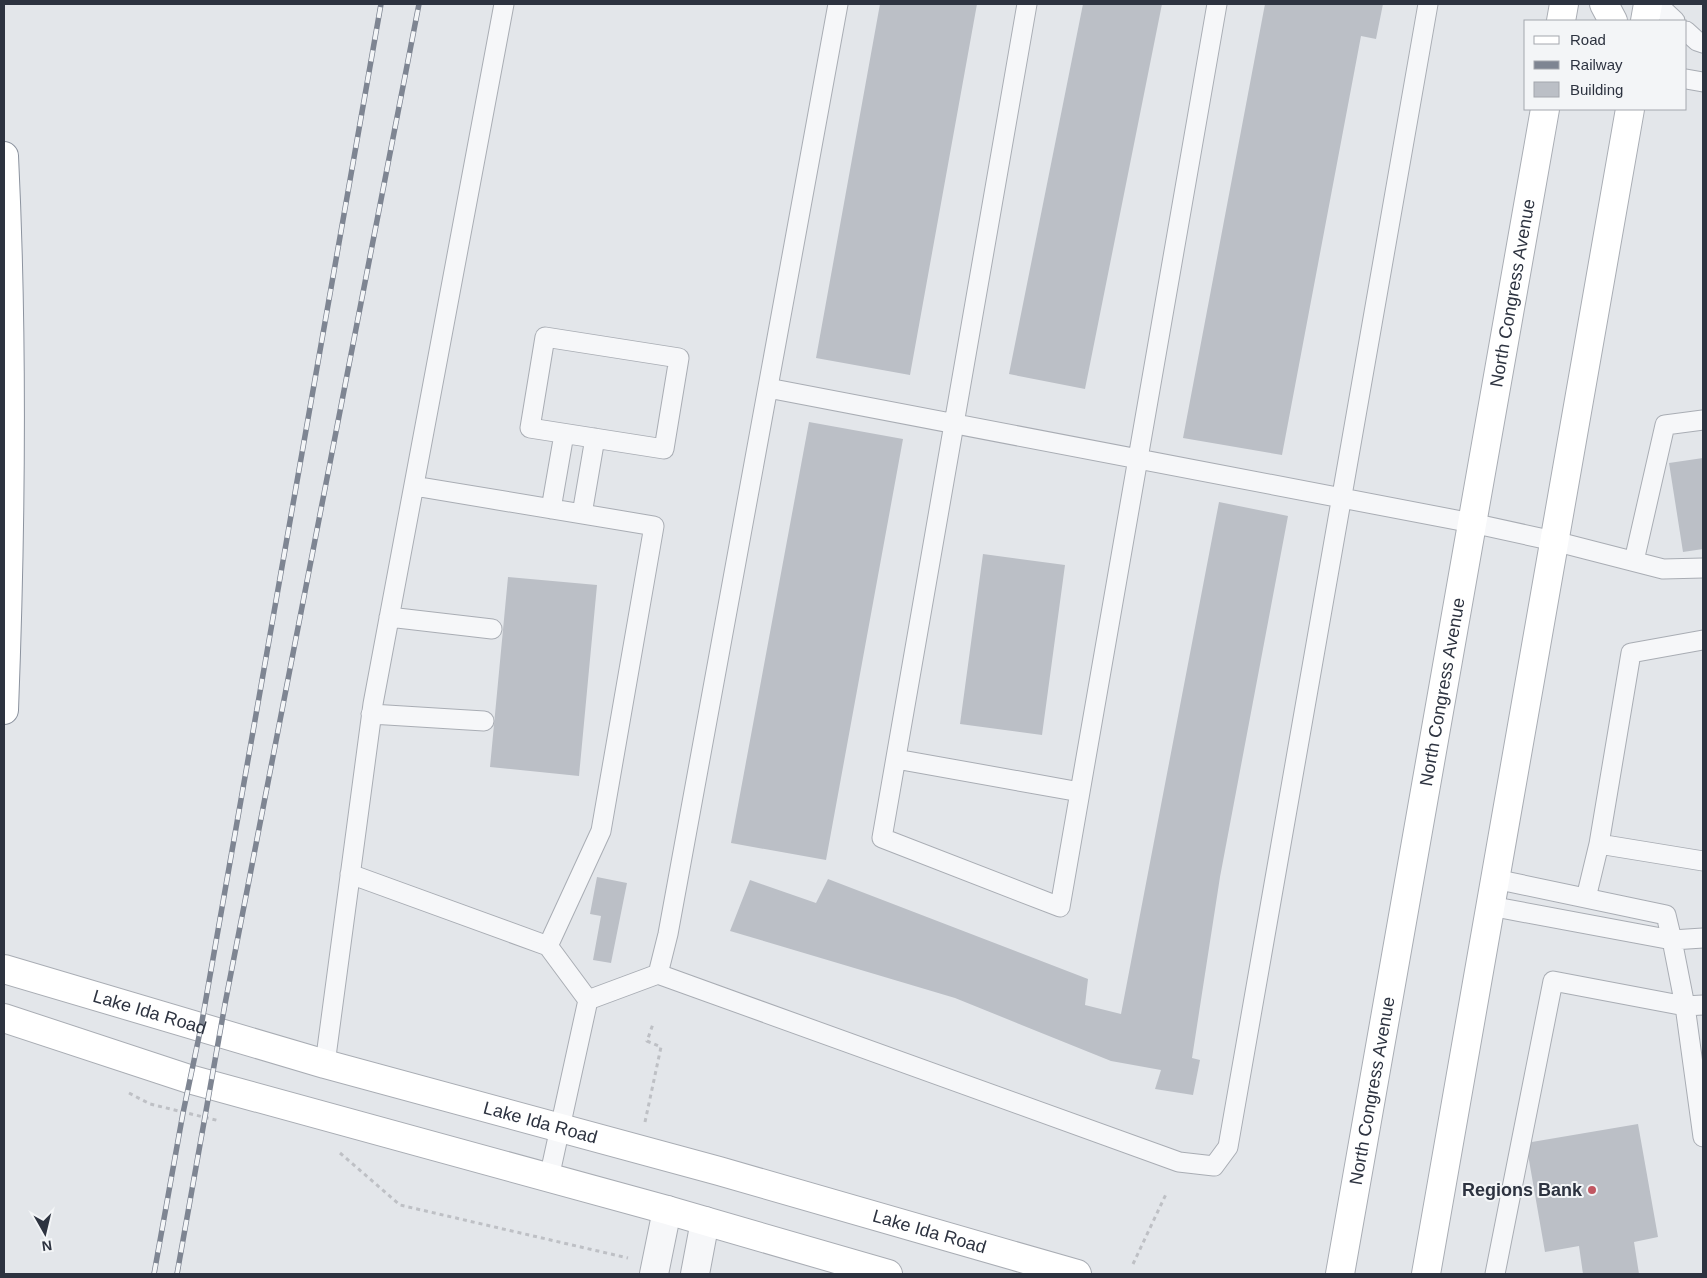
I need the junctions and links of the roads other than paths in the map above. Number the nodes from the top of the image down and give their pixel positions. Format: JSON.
{"nodes":[{"id":1,"x":504,"y":4,"type":"edge"},
{"id":2,"x":838,"y":4,"type":"edge"},
{"id":3,"x":1027,"y":4,"type":"edge"},
{"id":4,"x":1217,"y":4,"type":"edge"},
{"id":5,"x":1428,"y":4,"type":"edge"},
{"id":6,"x":1564,"y":4,"type":"edge"},
{"id":7,"x":1604,"y":4,"type":"edge"},
{"id":8,"x":1648,"y":4,"type":"edge"},
{"id":9,"x":1657,"y":4,"type":"edge"},
{"id":10,"x":1561,"y":20,"type":"edge"},
{"id":11,"x":1612,"y":20,"type":"edge"},
{"id":12,"x":1645,"y":20,"type":"edge"},
{"id":13,"x":1674,"y":20,"type":"edge"},
{"id":14,"x":1687,"y":32,"type":"edge"},
{"id":15,"x":1703,"y":43,"type":"edge"},
{"id":16,"x":1687,"y":79,"type":"edge"},
{"id":17,"x":1703,"y":82,"type":"edge"},
{"id":18,"x":1545,"y":110,"type":"edge"},
{"id":19,"x":1630,"y":110,"type":"edge"},
{"id":20,"x":4,"y":156,"type":"edge"},
{"id":21,"x":768,"y":388,"type":"junction"},
{"id":22,"x":1703,"y":420,"type":"edge"},
{"id":23,"x":954,"y":423,"type":"junction"},
{"id":24,"x":564,"y":434,"type":"junction"},
{"id":25,"x":595,"y":438,"type":"junction"},
{"id":26,"x":1138,"y":459,"type":"junction"},
{"id":27,"x":414,"y":486,"type":"junction"},
{"id":28,"x":1342,"y":498,"type":"junction"},
{"id":29,"x":551,"y":509,"type":"junction"},
{"id":30,"x":582,"y":514,"type":"junction"},
{"id":31,"x":1472,"y":523,"type":"junction"},
{"id":32,"x":1554,"y":541,"type":"junction"},
{"id":33,"x":1634,"y":561,"type":"junction"},
{"id":34,"x":1703,"y":568,"type":"edge"},
{"id":35,"x":389,"y":617,"type":"junction"},
{"id":36,"x":492,"y":630,"type":"dead end"},
{"id":37,"x":1703,"y":640,"type":"edge"},
{"id":38,"x":4,"y":710,"type":"edge"},
{"id":39,"x":371,"y":714,"type":"junction"},
{"id":40,"x":484,"y":721,"type":"dead end"},
{"id":41,"x":896,"y":759,"type":"junction"},
{"id":42,"x":1080,"y":792,"type":"junction"},
{"id":43,"x":1599,"y":844,"type":"junction"},
{"id":44,"x":1703,"y":861,"type":"edge"},
{"id":45,"x":350,"y":874,"type":"junction"},
{"id":46,"x":1496,"y":879,"type":"junction"},
{"id":47,"x":1586,"y":898,"type":"junction"},
{"id":48,"x":1490,"y":906,"type":"junction"},
{"id":49,"x":1703,"y":938,"type":"edge"},
{"id":50,"x":1672,"y":940,"type":"junction"},
{"id":51,"x":548,"y":946,"type":"junction"},
{"id":52,"x":4,"y":969,"type":"edge"},
{"id":53,"x":658,"y":974,"type":"junction"},
{"id":54,"x":588,"y":1000,"type":"junction"},
{"id":55,"x":1694,"y":1005,"type":"edge"},
{"id":56,"x":4,"y":1018,"type":"edge"},
{"id":57,"x":325,"y":1064,"type":"junction"},
{"id":58,"x":560,"y":1128,"type":"junction"},
{"id":59,"x":1703,"y":1137,"type":"edge"},
{"id":60,"x":549,"y":1178,"type":"junction"},
{"id":61,"x":667,"y":1210,"type":"junction"},
{"id":62,"x":705,"y":1221,"type":"junction"},
{"id":63,"x":655,"y":1270,"type":"edge"},
{"id":64,"x":695,"y":1274,"type":"edge"},
{"id":65,"x":888,"y":1274,"type":"edge"},
{"id":66,"x":1076,"y":1274,"type":"edge"},
{"id":67,"x":1340,"y":1274,"type":"edge"},
{"id":68,"x":1426,"y":1274,"type":"edge"},
{"id":69,"x":1495,"y":1274,"type":"edge"}],
"edges":[{"from":1,"to":27,"type":"lane"},
{"from":2,"to":21,"type":"lane"},
{"from":3,"to":23,"type":"lane"},
{"from":4,"to":26,"type":"lane"},
{"from":5,"to":28,"type":"lane"},
{"from":6,"to":10,"type":"main road"},
{"from":7,"to":11,"type":"main road"},
{"from":8,"to":12,"type":"main road"},
{"from":9,"to":13,"type":"lane"},
{"from":14,"to":15,"type":"lane"},
{"from":16,"to":17,"type":"lane"},
{"from":18,"to":31,"type":"main road","name":"North Congress Avenue"},
{"from":19,"to":32,"type":"main road"},
{"from":20,"to":38,"type":"main road"},
{"from":21,"to":23,"type":"lane"},
{"from":21,"to":53,"type":"lane"},
{"from":22,"to":33,"type":"lane"},
{"from":23,"to":26,"type":"lane"},
{"from":23,"to":41,"type":"lane"},
{"from":24,"to":25,"type":"lane"},
{"from":24,"to":25,"type":"lane"},
{"from":24,"to":29,"type":"lane"},
{"from":25,"to":30,"type":"lane"},
{"from":26,"to":28,"type":"lane"},
{"from":26,"to":42,"type":"lane"},
{"from":27,"to":29,"type":"lane"},
{"from":27,"to":35,"type":"lane"},
{"from":28,"to":31,"type":"lane"},
{"from":28,"to":53,"type":"lane"},
{"from":29,"to":30,"type":"lane"},
{"from":30,"to":51,"type":"lane"},
{"from":31,"to":32,"type":"lane"},
{"from":31,"to":67,"type":"main road","name":"North Congress Avenue"},
{"from":32,"to":33,"type":"lane"},
{"from":32,"to":46,"type":"main road"},
{"from":33,"to":34,"type":"lane"},
{"from":35,"to":36,"type":"lane"},
{"from":35,"to":39,"type":"lane"},
{"from":37,"to":43,"type":"lane"},
{"from":39,"to":40,"type":"lane"},
{"from":39,"to":45,"type":"lane"},
{"from":41,"to":42,"type":"lane"},
{"from":41,"to":42,"type":"lane"},
{"from":43,"to":44,"type":"lane"},
{"from":43,"to":47,"type":"lane"},
{"from":45,"to":51,"type":"lane"},
{"from":45,"to":57,"type":"lane"},
{"from":46,"to":47,"type":"lane"},
{"from":46,"to":48,"type":"main road"},
{"from":47,"to":50,"type":"lane"},
{"from":48,"to":50,"type":"lane"},
{"from":48,"to":68,"type":"main road"},
{"from":49,"to":50,"type":"lane"},
{"from":50,"to":55,"type":"lane"},
{"from":51,"to":54,"type":"lane"},
{"from":52,"to":57,"type":"main road","name":"Lake Ida Road"},
{"from":53,"to":54,"type":"lane"},
{"from":54,"to":58,"type":"lane"},
{"from":55,"to":59,"type":"lane"},
{"from":55,"to":69,"type":"lane"},
{"from":56,"to":60,"type":"main road"},
{"from":57,"to":58,"type":"main road","name":"Lake Ida Road"},
{"from":58,"to":60,"type":"lane"},
{"from":58,"to":66,"type":"main road","name":"Lake Ida Road"},
{"from":60,"to":61,"type":"main road"},
{"from":61,"to":62,"type":"main road"},
{"from":61,"to":63,"type":"street"},
{"from":62,"to":64,"type":"street"},
{"from":62,"to":65,"type":"main road"}]}
